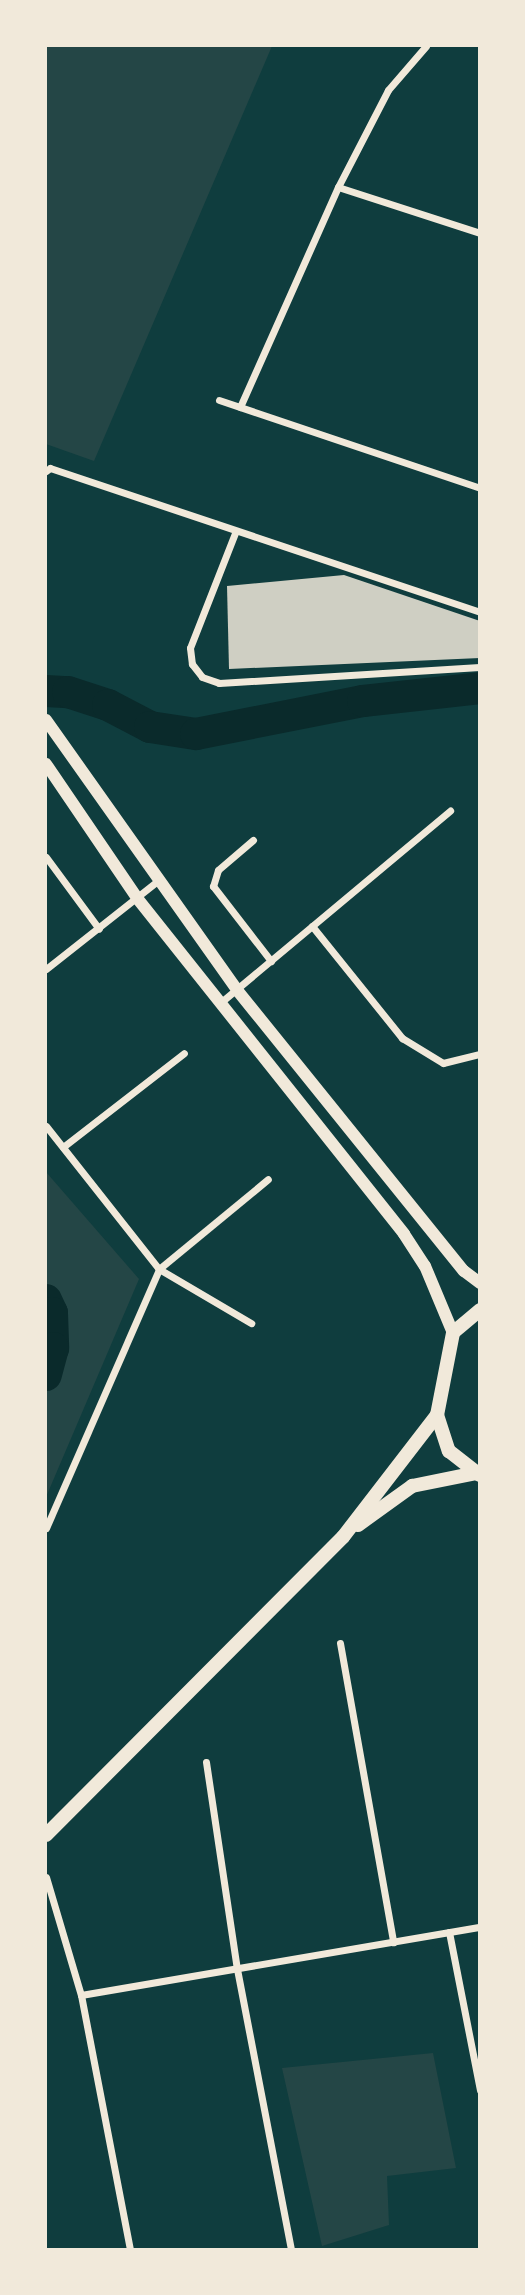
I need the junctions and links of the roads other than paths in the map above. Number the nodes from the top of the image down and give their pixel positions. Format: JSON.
{"nodes":[{"id":1,"x":424,"y":46,"type":"edge"},
{"id":2,"x":338,"y":187,"type":"junction"},
{"id":3,"x":480,"y":233,"type":"edge"},
{"id":4,"x":219,"y":400,"type":"dead end"},
{"id":5,"x":240,"y":407,"type":"junction"},
{"id":6,"x":46,"y":471,"type":"edge"},
{"id":7,"x":480,"y":488,"type":"edge"},
{"id":8,"x":235,"y":533,"type":"junction"},
{"id":9,"x":480,"y":612,"type":"edge"},
{"id":10,"x":480,"y":667,"type":"edge"},
{"id":11,"x":47,"y":721,"type":"edge"},
{"id":12,"x":46,"y":764,"type":"edge"},
{"id":13,"x":450,"y":811,"type":"dead end"},
{"id":14,"x":253,"y":840,"type":"dead end"},
{"id":15,"x":46,"y":857,"type":"edge"},
{"id":16,"x":156,"y":882,"type":"junction"},
{"id":17,"x":137,"y":898,"type":"junction"},
{"id":18,"x":312,"y":926,"type":"junction"},
{"id":19,"x":99,"y":929,"type":"junction"},
{"id":20,"x":271,"y":961,"type":"junction"},
{"id":21,"x":46,"y":970,"type":"edge"},
{"id":22,"x":237,"y":989,"type":"junction"},
{"id":23,"x":220,"y":1004,"type":"junction"},
{"id":24,"x":184,"y":1053,"type":"dead end"},
{"id":25,"x":480,"y":1054,"type":"edge"},
{"id":26,"x":46,"y":1126,"type":"edge"},
{"id":27,"x":63,"y":1147,"type":"junction"},
{"id":28,"x":268,"y":1179,"type":"dead end"},
{"id":29,"x":159,"y":1269,"type":"junction"},
{"id":30,"x":480,"y":1283,"type":"edge"},
{"id":31,"x":480,"y":1310,"type":"edge"},
{"id":32,"x":251,"y":1323,"type":"dead end"},
{"id":33,"x":453,"y":1333,"type":"junction"},
{"id":34,"x":437,"y":1415,"type":"junction"},
{"id":35,"x":478,"y":1474,"type":"edge"},
{"id":36,"x":46,"y":1528,"type":"edge"},
{"id":37,"x":343,"y":1536,"type":"junction"},
{"id":38,"x":340,"y":1643,"type":"dead end"},
{"id":39,"x":206,"y":1762,"type":"dead end"},
{"id":40,"x":46,"y":1835,"type":"edge"},
{"id":41,"x":46,"y":1877,"type":"edge"},
{"id":42,"x":480,"y":1927,"type":"edge"},
{"id":43,"x":449,"y":1932,"type":"junction"},
{"id":44,"x":393,"y":1942,"type":"junction"},
{"id":45,"x":237,"y":1969,"type":"junction"},
{"id":46,"x":81,"y":1995,"type":"junction"},
{"id":47,"x":480,"y":2090,"type":"edge"},
{"id":48,"x":130,"y":2249,"type":"edge"},
{"id":49,"x":291,"y":2249,"type":"edge"}],
"edges":[{"from":1,"to":2,"type":"street"},
{"from":2,"to":3,"type":"street"},
{"from":2,"to":5,"type":"street"},
{"from":4,"to":5,"type":"street"},
{"from":5,"to":7,"type":"street"},
{"from":6,"to":8,"type":"street"},
{"from":8,"to":9,"type":"street"},
{"from":8,"to":10,"type":"street"},
{"from":11,"to":16,"type":"street"},
{"from":12,"to":17,"type":"street"},
{"from":13,"to":18,"type":"street"},
{"from":14,"to":20,"type":"street"},
{"from":15,"to":19,"type":"street"},
{"from":16,"to":17,"type":"street"},
{"from":16,"to":22,"type":"street"},
{"from":17,"to":19,"type":"street"},
{"from":17,"to":23,"type":"street"},
{"from":18,"to":20,"type":"street"},
{"from":18,"to":25,"type":"street"},
{"from":19,"to":21,"type":"street"},
{"from":20,"to":22,"type":"street"},
{"from":22,"to":23,"type":"street"},
{"from":22,"to":30,"type":"street"},
{"from":23,"to":33,"type":"street"},
{"from":24,"to":27,"type":"street"},
{"from":26,"to":27,"type":"street"},
{"from":27,"to":29,"type":"street"},
{"from":28,"to":29,"type":"street"},
{"from":29,"to":32,"type":"street"},
{"from":29,"to":36,"type":"street"},
{"from":31,"to":33,"type":"main road"},
{"from":33,"to":34,"type":"main road"},
{"from":34,"to":35,"type":"main road"},
{"from":34,"to":37,"type":"main road"},
{"from":35,"to":37,"type":"main road"},
{"from":37,"to":40,"type":"main road"},
{"from":38,"to":44,"type":"street"},
{"from":39,"to":45,"type":"street"},
{"from":41,"to":46,"type":"street"},
{"from":42,"to":43,"type":"street"},
{"from":43,"to":44,"type":"street"},
{"from":43,"to":47,"type":"street"},
{"from":44,"to":45,"type":"street"},
{"from":45,"to":46,"type":"street"},
{"from":45,"to":49,"type":"street"},
{"from":46,"to":48,"type":"street"}]}
